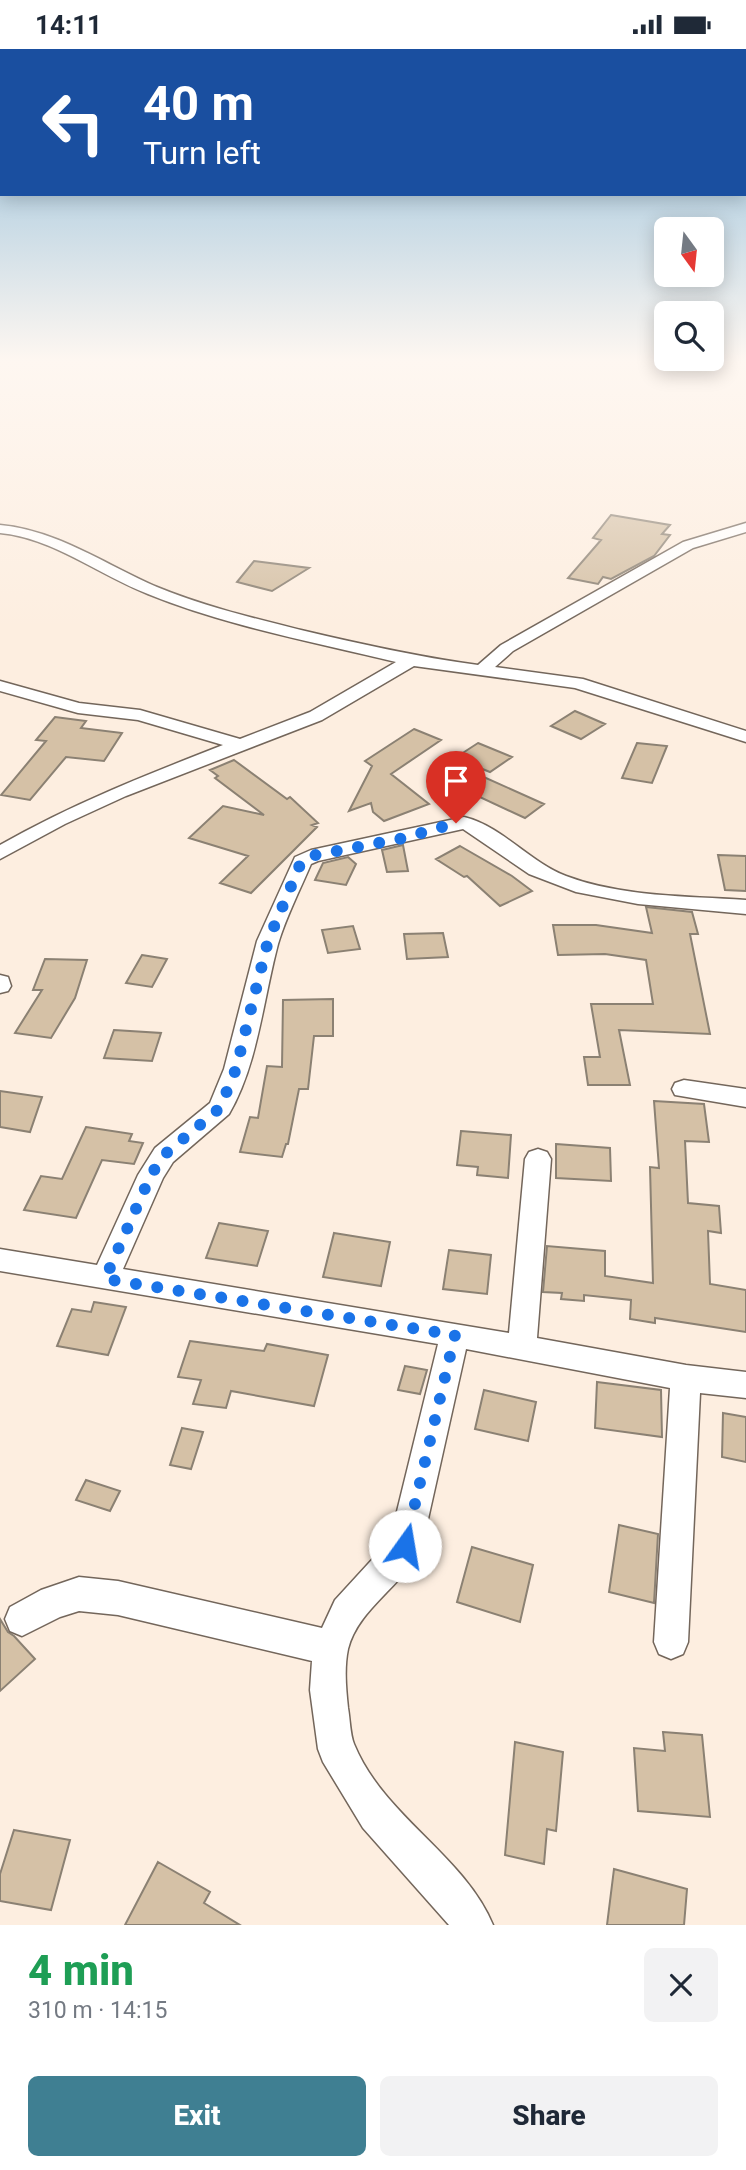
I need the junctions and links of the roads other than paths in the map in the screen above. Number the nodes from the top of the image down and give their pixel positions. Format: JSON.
{"nodes":[{"id":1,"x":746,"y":527,"type":"edge"},
{"id":2,"x":0,"y":529,"type":"edge"},
{"id":3,"x":411,"y":661,"type":"junction"},
{"id":4,"x":480,"y":673,"type":"junction"},
{"id":5,"x":0,"y":686,"type":"edge"},
{"id":6,"x":746,"y":737,"type":"edge"},
{"id":7,"x":238,"y":744,"type":"junction"},
{"id":8,"x":0,"y":853,"type":"edge"},
{"id":9,"x":746,"y":907,"type":"edge"},
{"id":10,"x":684,"y":1089,"type":"dead end"},
{"id":11,"x":746,"y":1098,"type":"edge"},
{"id":12,"x":538,"y":1159,"type":"dead end"},
{"id":13,"x":0,"y":1260,"type":"edge"},
{"id":14,"x":105,"y":1279,"type":"junction"},
{"id":15,"x":455,"y":1335,"type":"junction"},
{"id":16,"x":522,"y":1348,"type":"junction"},
{"id":17,"x":686,"y":1378,"type":"junction"},
{"id":18,"x":746,"y":1385,"type":"edge"},
{"id":19,"x":22,"y":1619,"type":"dead end"},
{"id":20,"x":671,"y":1641,"type":"dead end"},
{"id":21,"x":331,"y":1648,"type":"junction"},
{"id":22,"x":473,"y":1925,"type":"edge"}],
"edges":[{"from":1,"to":4,"type":"street"},
{"from":2,"to":3,"type":"street"},
{"from":3,"to":4,"type":"street"},
{"from":3,"to":7,"type":"street"},
{"from":4,"to":6,"type":"street"},
{"from":5,"to":7,"type":"street"},
{"from":7,"to":8,"type":"street"},
{"from":9,"to":14,"type":"street"},
{"from":10,"to":11,"type":"street"},
{"from":12,"to":16,"type":"street"},
{"from":13,"to":14,"type":"street"},
{"from":14,"to":15,"type":"street"},
{"from":15,"to":16,"type":"street"},
{"from":15,"to":21,"type":"street"},
{"from":16,"to":17,"type":"street"},
{"from":17,"to":18,"type":"street"},
{"from":17,"to":20,"type":"street"},
{"from":19,"to":21,"type":"street"},
{"from":21,"to":22,"type":"street"}]}
